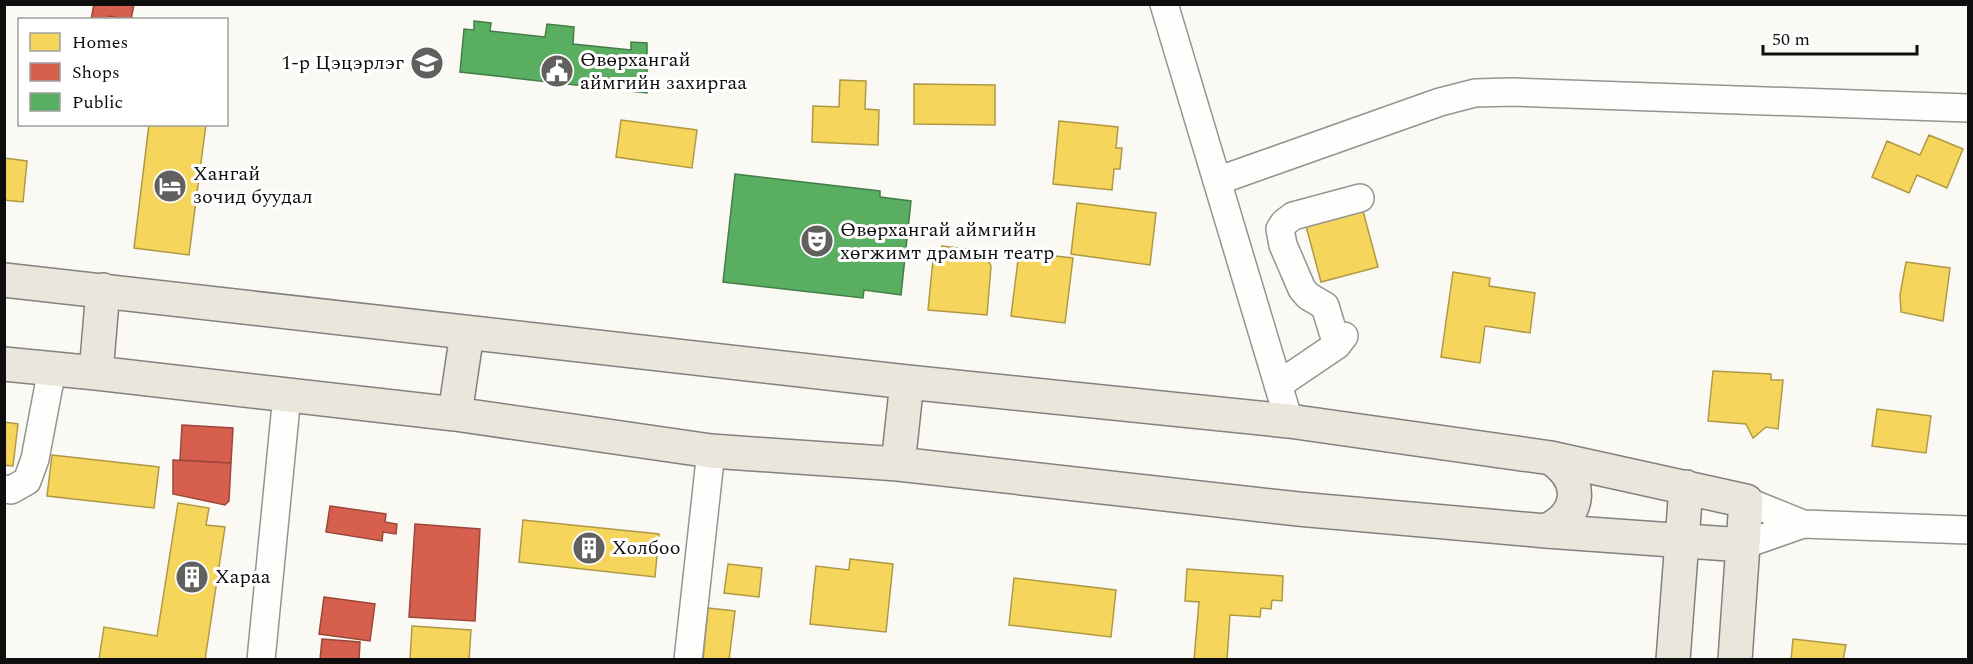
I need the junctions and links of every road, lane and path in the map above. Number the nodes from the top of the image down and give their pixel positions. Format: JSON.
{"nodes":[{"id":1,"x":1164,"y":4,"type":"edge"},
{"id":2,"x":1968,"y":108,"type":"edge"},
{"id":3,"x":1217,"y":181,"type":"junction"},
{"id":4,"x":1360,"y":198,"type":"dead end"},
{"id":5,"x":4,"y":280,"type":"edge"},
{"id":6,"x":103,"y":290,"type":"junction"},
{"id":7,"x":467,"y":333,"type":"junction"},
{"id":8,"x":4,"y":364,"type":"edge"},
{"id":9,"x":52,"y":369,"type":"junction"},
{"id":10,"x":96,"y":373,"type":"junction"},
{"id":11,"x":907,"y":382,"type":"junction"},
{"id":12,"x":1278,"y":385,"type":"junction"},
{"id":13,"x":287,"y":394,"type":"junction"},
{"id":14,"x":455,"y":414,"type":"junction"},
{"id":15,"x":1289,"y":421,"type":"junction"},
{"id":16,"x":711,"y":451,"type":"junction"},
{"id":17,"x":1551,"y":458,"type":"junction"},
{"id":18,"x":898,"y":464,"type":"junction"},
{"id":19,"x":1686,"y":487,"type":"junction"},
{"id":20,"x":4,"y":489,"type":"edge"},
{"id":21,"x":1746,"y":501,"type":"junction"},
{"id":22,"x":1803,"y":524,"type":"junction"},
{"id":23,"x":1968,"y":530,"type":"edge"},
{"id":24,"x":1546,"y":531,"type":"junction"},
{"id":25,"x":1682,"y":541,"type":"junction"},
{"id":26,"x":1743,"y":545,"type":"junction"},
{"id":27,"x":261,"y":660,"type":"edge"},
{"id":28,"x":688,"y":660,"type":"edge"},
{"id":29,"x":1673,"y":660,"type":"edge"},
{"id":30,"x":1735,"y":660,"type":"edge"}],
"edges":[{"from":1,"to":3,"type":"street"},
{"from":2,"to":3,"type":"street"},
{"from":3,"to":12,"type":"street"},
{"from":4,"to":12,"type":"street"},
{"from":5,"to":6,"type":"main road"},
{"from":6,"to":7,"type":"main road"},
{"from":6,"to":10,"type":"main road"},
{"from":7,"to":11,"type":"main road"},
{"from":7,"to":14,"type":"main road"},
{"from":8,"to":9,"type":"main road"},
{"from":9,"to":10,"type":"main road"},
{"from":9,"to":20,"type":"street"},
{"from":10,"to":13,"type":"main road"},
{"from":11,"to":15,"type":"main road"},
{"from":11,"to":18,"type":"main road"},
{"from":12,"to":15,"type":"street"},
{"from":13,"to":14,"type":"main road"},
{"from":13,"to":27,"type":"street"},
{"from":14,"to":16,"type":"main road"},
{"from":15,"to":17,"type":"main road"},
{"from":16,"to":18,"type":"main road"},
{"from":16,"to":28,"type":"street"},
{"from":17,"to":19,"type":"main road"},
{"from":17,"to":24,"type":"main road"},
{"from":18,"to":24,"type":"main road"},
{"from":19,"to":21,"type":"main road"},
{"from":19,"to":25,"type":"main road"},
{"from":21,"to":22,"type":"street"},
{"from":21,"to":26,"type":"main road"},
{"from":22,"to":23,"type":"street"},
{"from":22,"to":26,"type":"street"},
{"from":24,"to":25,"type":"main road"},
{"from":25,"to":26,"type":"main road"},
{"from":25,"to":29,"type":"main road"},
{"from":26,"to":30,"type":"main road"}]}
